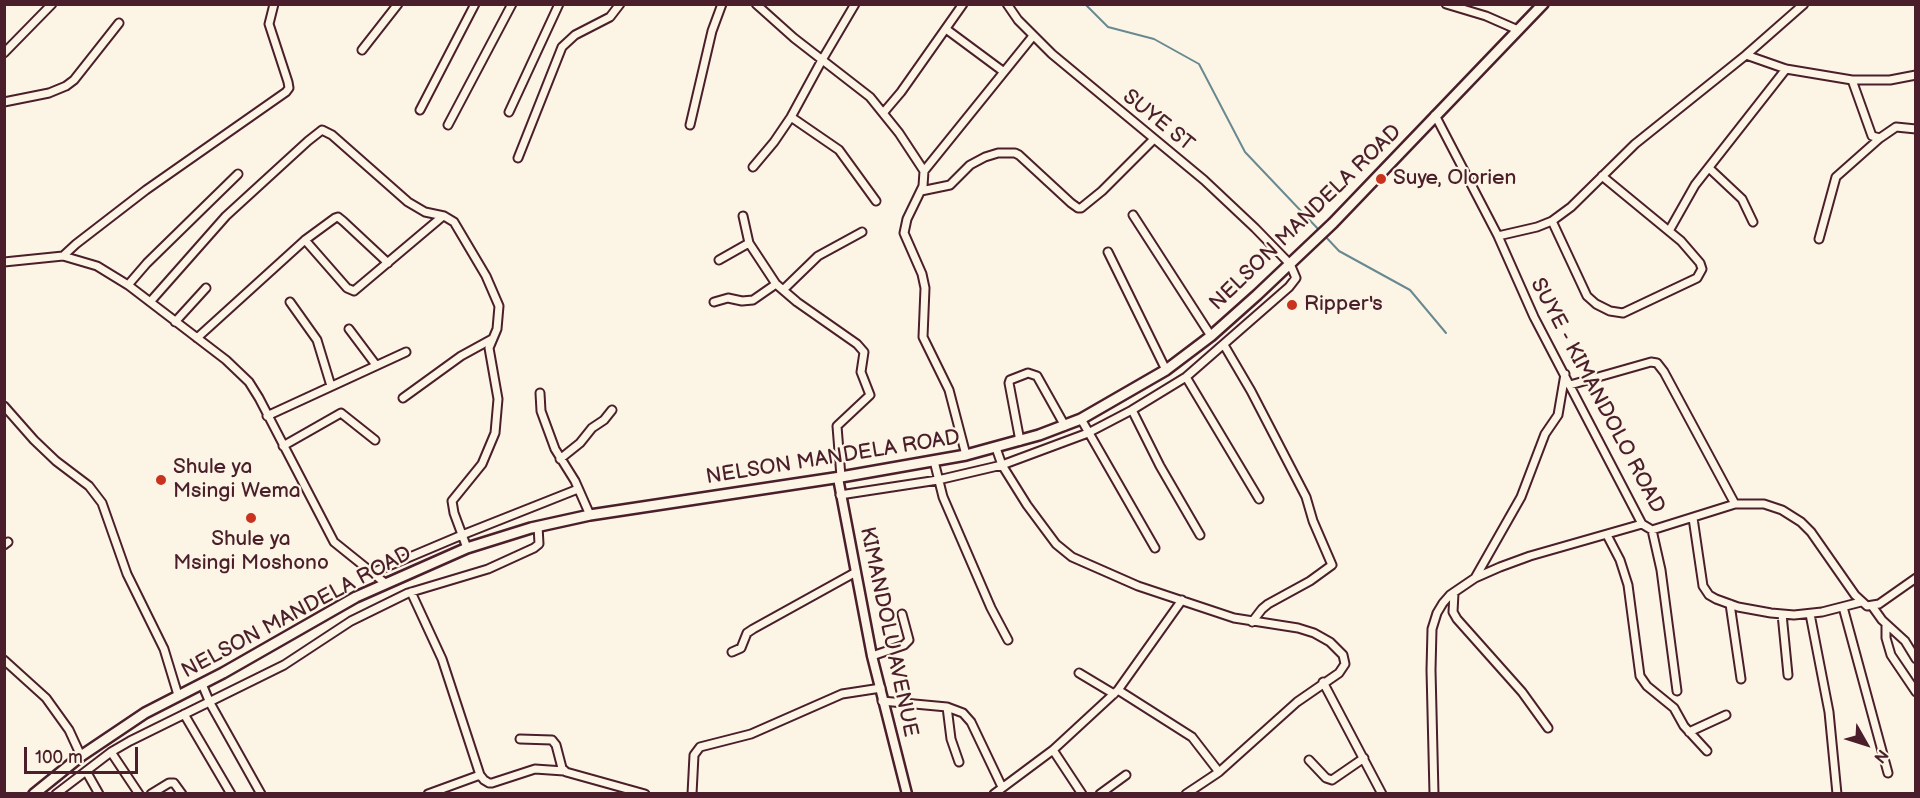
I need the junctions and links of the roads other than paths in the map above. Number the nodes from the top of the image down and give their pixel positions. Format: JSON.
{"nodes":[{"id":1,"x":52,"y":4,"type":"edge"},
{"id":2,"x":274,"y":4,"type":"edge"},
{"id":3,"x":398,"y":4,"type":"edge"},
{"id":4,"x":475,"y":4,"type":"edge"},
{"id":5,"x":512,"y":4,"type":"edge"},
{"id":6,"x":559,"y":4,"type":"edge"},
{"id":7,"x":620,"y":4,"type":"edge"},
{"id":8,"x":722,"y":4,"type":"edge"},
{"id":9,"x":756,"y":4,"type":"edge"},
{"id":10,"x":855,"y":4,"type":"edge"},
{"id":11,"x":963,"y":4,"type":"edge"},
{"id":12,"x":1007,"y":4,"type":"edge"},
{"id":13,"x":1446,"y":4,"type":"edge"},
{"id":14,"x":1543,"y":4,"type":"edge"},
{"id":15,"x":1804,"y":4,"type":"edge"},
{"id":16,"x":119,"y":23,"type":"dead end"},
{"id":17,"x":946,"y":29,"type":"junction"},
{"id":18,"x":1518,"y":30,"type":"junction"},
{"id":19,"x":1033,"y":36,"type":"junction"},
{"id":20,"x":362,"y":50,"type":"dead end"},
{"id":21,"x":4,"y":53,"type":"edge"},
{"id":22,"x":1746,"y":55,"type":"junction"},
{"id":23,"x":822,"y":60,"type":"junction"},
{"id":24,"x":1786,"y":69,"type":"junction"},
{"id":25,"x":1004,"y":72,"type":"junction"},
{"id":26,"x":1916,"y":75,"type":"edge"},
{"id":27,"x":1852,"y":80,"type":"junction"},
{"id":28,"x":4,"y":102,"type":"edge"},
{"id":29,"x":420,"y":110,"type":"dead end"},
{"id":30,"x":509,"y":112,"type":"dead end"},
{"id":31,"x":884,"y":112,"type":"junction"},
{"id":32,"x":1435,"y":116,"type":"junction"},
{"id":33,"x":790,"y":117,"type":"junction"},
{"id":34,"x":448,"y":125,"type":"dead end"},
{"id":35,"x":690,"y":125,"type":"dead end"},
{"id":36,"x":1916,"y":129,"type":"edge"},
{"id":37,"x":1880,"y":138,"type":"junction"},
{"id":38,"x":1154,"y":139,"type":"junction"},
{"id":39,"x":518,"y":158,"type":"dead end"},
{"id":40,"x":753,"y":166,"type":"dead end"},
{"id":41,"x":1708,"y":168,"type":"junction"},
{"id":42,"x":924,"y":171,"type":"junction"},
{"id":43,"x":238,"y":174,"type":"dead end"},
{"id":44,"x":1602,"y":176,"type":"junction"},
{"id":45,"x":921,"y":191,"type":"junction"},
{"id":46,"x":876,"y":201,"type":"dead end"},
{"id":47,"x":1133,"y":215,"type":"dead end"},
{"id":48,"x":444,"y":216,"type":"junction"},
{"id":49,"x":743,"y":216,"type":"dead end"},
{"id":50,"x":1551,"y":221,"type":"junction"},
{"id":51,"x":1753,"y":222,"type":"dead end"},
{"id":52,"x":1669,"y":231,"type":"junction"},
{"id":53,"x":862,"y":232,"type":"dead end"},
{"id":54,"x":1498,"y":236,"type":"junction"},
{"id":55,"x":1819,"y":239,"type":"dead end"},
{"id":56,"x":305,"y":240,"type":"junction"},
{"id":57,"x":749,"y":243,"type":"junction"},
{"id":58,"x":1108,"y":252,"type":"dead end"},
{"id":59,"x":63,"y":256,"type":"junction"},
{"id":60,"x":719,"y":260,"type":"dead end"},
{"id":61,"x":4,"y":262,"type":"edge"},
{"id":62,"x":388,"y":263,"type":"junction"},
{"id":63,"x":1290,"y":264,"type":"junction"},
{"id":64,"x":776,"y":284,"type":"junction"},
{"id":65,"x":128,"y":285,"type":"junction"},
{"id":66,"x":206,"y":288,"type":"dead end"},
{"id":67,"x":783,"y":290,"type":"junction"},
{"id":68,"x":150,"y":302,"type":"junction"},
{"id":69,"x":290,"y":302,"type":"dead end"},
{"id":70,"x":714,"y":302,"type":"dead end"},
{"id":71,"x":175,"y":322,"type":"junction"},
{"id":72,"x":349,"y":329,"type":"dead end"},
{"id":73,"x":1210,"y":336,"type":"junction"},
{"id":74,"x":197,"y":338,"type":"junction"},
{"id":75,"x":492,"y":339,"type":"junction"},
{"id":76,"x":1224,"y":345,"type":"junction"},
{"id":77,"x":406,"y":352,"type":"dead end"},
{"id":78,"x":376,"y":366,"type":"junction"},
{"id":79,"x":1166,"y":370,"type":"junction"},
{"id":80,"x":1565,"y":374,"type":"junction"},
{"id":81,"x":1186,"y":378,"type":"junction"},
{"id":82,"x":1570,"y":385,"type":"junction"},
{"id":83,"x":330,"y":386,"type":"junction"},
{"id":84,"x":540,"y":393,"type":"dead end"},
{"id":85,"x":403,"y":398,"type":"dead end"},
{"id":86,"x":4,"y":406,"type":"edge"},
{"id":87,"x":612,"y":410,"type":"dead end"},
{"id":88,"x":1132,"y":410,"type":"junction"},
{"id":89,"x":267,"y":416,"type":"junction"},
{"id":90,"x":1081,"y":419,"type":"junction"},
{"id":91,"x":1065,"y":426,"type":"junction"},
{"id":92,"x":1088,"y":433,"type":"junction"},
{"id":93,"x":375,"y":440,"type":"dead end"},
{"id":94,"x":1020,"y":441,"type":"junction"},
{"id":95,"x":283,"y":446,"type":"junction"},
{"id":96,"x":996,"y":448,"type":"junction"},
{"id":97,"x":966,"y":455,"type":"junction"},
{"id":98,"x":560,"y":459,"type":"junction"},
{"id":99,"x":934,"y":461,"type":"junction"},
{"id":100,"x":1002,"y":465,"type":"junction"},
{"id":101,"x":839,"y":477,"type":"junction"},
{"id":102,"x":938,"y":480,"type":"junction"},
{"id":103,"x":578,"y":489,"type":"junction"},
{"id":104,"x":840,"y":495,"type":"junction"},
{"id":105,"x":1259,"y":499,"type":"dead end"},
{"id":106,"x":1735,"y":504,"type":"junction"},
{"id":107,"x":590,"y":515,"type":"junction"},
{"id":108,"x":1693,"y":518,"type":"junction"},
{"id":109,"x":1642,"y":524,"type":"junction"},
{"id":110,"x":538,"y":526,"type":"junction"},
{"id":111,"x":1652,"y":530,"type":"junction"},
{"id":112,"x":462,"y":535,"type":"junction"},
{"id":113,"x":1200,"y":535,"type":"dead end"},
{"id":114,"x":1607,"y":535,"type":"junction"},
{"id":115,"x":467,"y":548,"type":"junction"},
{"id":116,"x":1155,"y":548,"type":"dead end"},
{"id":117,"x":372,"y":573,"type":"junction"},
{"id":118,"x":856,"y":573,"type":"junction"},
{"id":119,"x":1475,"y":578,"type":"junction"},
{"id":120,"x":1916,"y":578,"type":"edge"},
{"id":121,"x":385,"y":583,"type":"junction"},
{"id":122,"x":411,"y":592,"type":"junction"},
{"id":123,"x":1454,"y":593,"type":"junction"},
{"id":124,"x":1182,"y":600,"type":"junction"},
{"id":125,"x":1861,"y":602,"type":"junction"},
{"id":126,"x":1730,"y":604,"type":"junction"},
{"id":127,"x":1872,"y":606,"type":"junction"},
{"id":128,"x":1843,"y":608,"type":"junction"},
{"id":129,"x":902,"y":614,"type":"dead end"},
{"id":130,"x":1782,"y":614,"type":"junction"},
{"id":131,"x":1810,"y":614,"type":"junction"},
{"id":132,"x":1252,"y":622,"type":"junction"},
{"id":133,"x":1886,"y":624,"type":"junction"},
{"id":134,"x":1008,"y":640,"type":"dead end"},
{"id":135,"x":732,"y":652,"type":"dead end"},
{"id":136,"x":872,"y":656,"type":"junction"},
{"id":137,"x":1916,"y":659,"type":"edge"},
{"id":138,"x":4,"y":660,"type":"edge"},
{"id":139,"x":1079,"y":673,"type":"dead end"},
{"id":140,"x":1788,"y":675,"type":"dead end"},
{"id":141,"x":1741,"y":679,"type":"dead end"},
{"id":142,"x":1323,"y":682,"type":"junction"},
{"id":143,"x":202,"y":684,"type":"junction"},
{"id":144,"x":881,"y":688,"type":"junction"},
{"id":145,"x":1677,"y":691,"type":"dead end"},
{"id":146,"x":1116,"y":692,"type":"junction"},
{"id":147,"x":1916,"y":692,"type":"edge"},
{"id":148,"x":178,"y":695,"type":"junction"},
{"id":149,"x":882,"y":700,"type":"junction"},
{"id":150,"x":210,"y":703,"type":"junction"},
{"id":151,"x":947,"y":707,"type":"junction"},
{"id":152,"x":184,"y":714,"type":"junction"},
{"id":153,"x":1726,"y":715,"type":"dead end"},
{"id":154,"x":1548,"y":728,"type":"dead end"},
{"id":155,"x":1689,"y":732,"type":"junction"},
{"id":156,"x":520,"y":739,"type":"dead end"},
{"id":157,"x":1053,"y":750,"type":"junction"},
{"id":158,"x":1707,"y":751,"type":"dead end"},
{"id":159,"x":111,"y":752,"type":"junction"},
{"id":160,"x":81,"y":756,"type":"junction"},
{"id":161,"x":1364,"y":758,"type":"junction"},
{"id":162,"x":1309,"y":760,"type":"dead end"},
{"id":163,"x":959,"y":762,"type":"dead end"},
{"id":164,"x":86,"y":771,"type":"junction"},
{"id":165,"x":564,"y":771,"type":"junction"},
{"id":166,"x":1219,"y":772,"type":"junction"},
{"id":167,"x":1888,"y":773,"type":"dead end"},
{"id":168,"x":480,"y":775,"type":"junction"},
{"id":169,"x":1126,"y":775,"type":"dead end"},
{"id":170,"x":1002,"y":787,"type":"junction"},
{"id":171,"x":34,"y":794,"type":"edge"},
{"id":172,"x":56,"y":794,"type":"edge"},
{"id":173,"x":99,"y":794,"type":"edge"},
{"id":174,"x":139,"y":794,"type":"edge"},
{"id":175,"x":151,"y":794,"type":"edge"},
{"id":176,"x":183,"y":794,"type":"edge"},
{"id":177,"x":231,"y":794,"type":"edge"},
{"id":178,"x":261,"y":794,"type":"edge"},
{"id":179,"x":428,"y":794,"type":"edge"},
{"id":180,"x":645,"y":794,"type":"edge"},
{"id":181,"x":692,"y":794,"type":"edge"},
{"id":182,"x":907,"y":794,"type":"edge"},
{"id":183,"x":994,"y":794,"type":"edge"},
{"id":184,"x":1082,"y":794,"type":"edge"},
{"id":185,"x":1100,"y":794,"type":"edge"},
{"id":186,"x":1186,"y":794,"type":"edge"},
{"id":187,"x":1382,"y":794,"type":"edge"},
{"id":188,"x":1434,"y":794,"type":"edge"},
{"id":189,"x":1837,"y":794,"type":"edge"}],
"edges":[{"from":1,"to":21,"type":"street"},
{"from":2,"to":59,"type":"street"},
{"from":3,"to":20,"type":"street"},
{"from":4,"to":29,"type":"street"},
{"from":5,"to":34,"type":"street"},
{"from":6,"to":30,"type":"street"},
{"from":7,"to":39,"type":"street"},
{"from":8,"to":35,"type":"street"},
{"from":9,"to":23,"type":"street"},
{"from":10,"to":23,"type":"street"},
{"from":11,"to":17,"type":"street"},
{"from":12,"to":19,"type":"street","name":"SUYE ST"},
{"from":13,"to":18,"type":"street"},
{"from":14,"to":18,"type":"main road","name":"NELSON MANDELA ROAD"},
{"from":15,"to":22,"type":"street"},
{"from":16,"to":28,"type":"street"},
{"from":17,"to":25,"type":"street"},
{"from":17,"to":31,"type":"street"},
{"from":18,"to":32,"type":"main road","name":"NELSON MANDELA ROAD"},
{"from":19,"to":25,"type":"street"},
{"from":19,"to":38,"type":"street","name":"SUYE ST"},
{"from":22,"to":24,"type":"street"},
{"from":22,"to":44,"type":"street"},
{"from":23,"to":31,"type":"street"},
{"from":23,"to":33,"type":"street"},
{"from":24,"to":27,"type":"street"},
{"from":24,"to":41,"type":"street"},
{"from":25,"to":42,"type":"street"},
{"from":26,"to":27,"type":"street"},
{"from":27,"to":37,"type":"street"},
{"from":31,"to":42,"type":"street"},
{"from":32,"to":54,"type":"street","name":"SUYE - KIMANDOLO ROAD"},
{"from":32,"to":63,"type":"main road","name":"NELSON MANDELA ROAD"},
{"from":33,"to":40,"type":"street"},
{"from":33,"to":46,"type":"street"},
{"from":36,"to":37,"type":"street"},
{"from":37,"to":55,"type":"street"},
{"from":38,"to":45,"type":"street"},
{"from":38,"to":63,"type":"street","name":"SUYE ST"},
{"from":41,"to":51,"type":"street"},
{"from":41,"to":52,"type":"street"},
{"from":42,"to":45,"type":"street"},
{"from":43,"to":65,"type":"street"},
{"from":44,"to":50,"type":"street"},
{"from":44,"to":52,"type":"street"},
{"from":45,"to":97,"type":"street"},
{"from":47,"to":73,"type":"street"},
{"from":48,"to":62,"type":"street"},
{"from":48,"to":68,"type":"street"},
{"from":48,"to":75,"type":"street"},
{"from":49,"to":57,"type":"street"},
{"from":50,"to":52,"type":"street"},
{"from":50,"to":54,"type":"street"},
{"from":53,"to":67,"type":"street"},
{"from":54,"to":80,"type":"street","name":"SUYE - KIMANDOLO ROAD"},
{"from":56,"to":62,"type":"street"},
{"from":56,"to":62,"type":"street"},
{"from":56,"to":74,"type":"street"},
{"from":57,"to":60,"type":"street"},
{"from":57,"to":64,"type":"street"},
{"from":58,"to":79,"type":"street"},
{"from":59,"to":61,"type":"street"},
{"from":59,"to":65,"type":"street"},
{"from":63,"to":73,"type":"main road","name":"NELSON MANDELA ROAD"},
{"from":63,"to":76,"type":"street"},
{"from":64,"to":67,"type":"street"},
{"from":64,"to":70,"type":"street"},
{"from":65,"to":68,"type":"street"},
{"from":66,"to":71,"type":"street"},
{"from":67,"to":101,"type":"street"},
{"from":68,"to":71,"type":"street"},
{"from":69,"to":83,"type":"street"},
{"from":71,"to":74,"type":"street"},
{"from":72,"to":78,"type":"street"},
{"from":73,"to":79,"type":"main road","name":"NELSON MANDELA ROAD"},
{"from":74,"to":89,"type":"street"},
{"from":75,"to":85,"type":"street"},
{"from":75,"to":112,"type":"street"},
{"from":76,"to":81,"type":"street"},
{"from":76,"to":132,"type":"street"},
{"from":77,"to":78,"type":"street"},
{"from":78,"to":83,"type":"street"},
{"from":79,"to":90,"type":"main road","name":"NELSON MANDELA ROAD"},
{"from":80,"to":82,"type":"street","name":"SUYE - KIMANDOLO ROAD"},
{"from":80,"to":119,"type":"street"},
{"from":81,"to":88,"type":"street"},
{"from":81,"to":105,"type":"street"},
{"from":82,"to":106,"type":"street"},
{"from":82,"to":109,"type":"street","name":"SUYE - KIMANDOLO ROAD"},
{"from":83,"to":89,"type":"street"},
{"from":84,"to":98,"type":"street"},
{"from":86,"to":148,"type":"street"},
{"from":87,"to":98,"type":"street"},
{"from":88,"to":92,"type":"street"},
{"from":88,"to":113,"type":"street"},
{"from":89,"to":95,"type":"street"},
{"from":90,"to":91,"type":"main road","name":"NELSON MANDELA ROAD"},
{"from":90,"to":92,"type":"street"},
{"from":91,"to":94,"type":"main road","name":"NELSON MANDELA ROAD"},
{"from":91,"to":94,"type":"street"},
{"from":92,"to":100,"type":"street"},
{"from":92,"to":116,"type":"street"},
{"from":93,"to":95,"type":"street"},
{"from":94,"to":96,"type":"main road","name":"NELSON MANDELA ROAD"},
{"from":95,"to":117,"type":"street"},
{"from":96,"to":97,"type":"main road","name":"NELSON MANDELA ROAD"},
{"from":96,"to":100,"type":"street"},
{"from":97,"to":99,"type":"main road","name":"NELSON MANDELA ROAD"},
{"from":98,"to":103,"type":"street"},
{"from":99,"to":101,"type":"main road","name":"NELSON MANDELA ROAD"},
{"from":99,"to":102,"type":"street"},
{"from":100,"to":102,"type":"street"},
{"from":100,"to":124,"type":"street"},
{"from":101,"to":104,"type":"street","name":"KIMANDOLU AVENUE"},
{"from":101,"to":107,"type":"main road","name":"NELSON MANDELA ROAD"},
{"from":102,"to":104,"type":"street"},
{"from":102,"to":134,"type":"street"},
{"from":103,"to":107,"type":"street"},
{"from":103,"to":112,"type":"street"},
{"from":104,"to":118,"type":"street","name":"KIMANDOLU AVENUE"},
{"from":106,"to":108,"type":"street","name":"SUYE - KIMANDOLO ROAD"},
{"from":106,"to":125,"type":"street","name":"SUYE - KIMANDOLO ROAD"},
{"from":107,"to":110,"type":"main road","name":"NELSON MANDELA ROAD"},
{"from":108,"to":111,"type":"street","name":"SUYE - KIMANDOLO ROAD"},
{"from":108,"to":126,"type":"street"},
{"from":109,"to":111,"type":"street","name":"SUYE - KIMANDOLO ROAD"},
{"from":109,"to":114,"type":"street"},
{"from":110,"to":115,"type":"main road","name":"NELSON MANDELA ROAD"},
{"from":110,"to":122,"type":"street"},
{"from":111,"to":145,"type":"street"},
{"from":112,"to":115,"type":"street"},
{"from":112,"to":117,"type":"street"},
{"from":114,"to":119,"type":"street"},
{"from":114,"to":155,"type":"street"},
{"from":115,"to":121,"type":"main road","name":"NELSON MANDELA ROAD"},
{"from":117,"to":121,"type":"street"},
{"from":118,"to":135,"type":"street"},
{"from":118,"to":136,"type":"street","name":"KIMANDOLU AVENUE"},
{"from":119,"to":123,"type":"street"},
{"from":120,"to":127,"type":"street"},
{"from":121,"to":143,"type":"main road","name":"NELSON MANDELA ROAD"},
{"from":122,"to":150,"type":"street"},
{"from":122,"to":168,"type":"street"},
{"from":123,"to":154,"type":"street"},
{"from":123,"to":188,"type":"street"},
{"from":124,"to":132,"type":"street"},
{"from":124,"to":146,"type":"street"},
{"from":125,"to":127,"type":"street"},
{"from":125,"to":128,"type":"street"},
{"from":126,"to":130,"type":"street"},
{"from":126,"to":141,"type":"street"},
{"from":127,"to":133,"type":"street"},
{"from":128,"to":131,"type":"street"},
{"from":128,"to":167,"type":"street"},
{"from":129,"to":136,"type":"street"},
{"from":130,"to":131,"type":"street"},
{"from":130,"to":140,"type":"street"},
{"from":131,"to":189,"type":"street"},
{"from":132,"to":142,"type":"street"},
{"from":133,"to":137,"type":"street"},
{"from":133,"to":147,"type":"street"},
{"from":136,"to":144,"type":"street","name":"KIMANDOLU AVENUE"},
{"from":138,"to":160,"type":"street"},
{"from":139,"to":146,"type":"street"},
{"from":142,"to":161,"type":"street"},
{"from":142,"to":166,"type":"street"},
{"from":143,"to":148,"type":"main road","name":"NELSON MANDELA ROAD"},
{"from":143,"to":150,"type":"street"},
{"from":144,"to":149,"type":"street","name":"KIMANDOLU AVENUE"},
{"from":144,"to":181,"type":"street"},
{"from":146,"to":157,"type":"street"},
{"from":146,"to":166,"type":"street"},
{"from":148,"to":160,"type":"main road","name":"NELSON MANDELA ROAD"},
{"from":149,"to":151,"type":"street"},
{"from":149,"to":182,"type":"street","name":"KIMANDOLU AVENUE"},
{"from":150,"to":152,"type":"street"},
{"from":150,"to":178,"type":"street"},
{"from":151,"to":163,"type":"street"},
{"from":151,"to":170,"type":"street"},
{"from":152,"to":159,"type":"street"},
{"from":152,"to":177,"type":"street"},
{"from":153,"to":155,"type":"street"},
{"from":155,"to":158,"type":"street"},
{"from":156,"to":165,"type":"street"},
{"from":157,"to":170,"type":"street"},
{"from":157,"to":184,"type":"street"},
{"from":159,"to":164,"type":"street"},
{"from":159,"to":174,"type":"street"},
{"from":160,"to":171,"type":"main road","name":"NELSON MANDELA ROAD"},
{"from":161,"to":162,"type":"street"},
{"from":161,"to":187,"type":"street"},
{"from":164,"to":172,"type":"street"},
{"from":164,"to":173,"type":"street"},
{"from":165,"to":168,"type":"street"},
{"from":165,"to":180,"type":"street"},
{"from":166,"to":186,"type":"street"},
{"from":168,"to":179,"type":"street"},
{"from":169,"to":185,"type":"street"},
{"from":170,"to":183,"type":"street"},
{"from":175,"to":176,"type":"street"}]}
